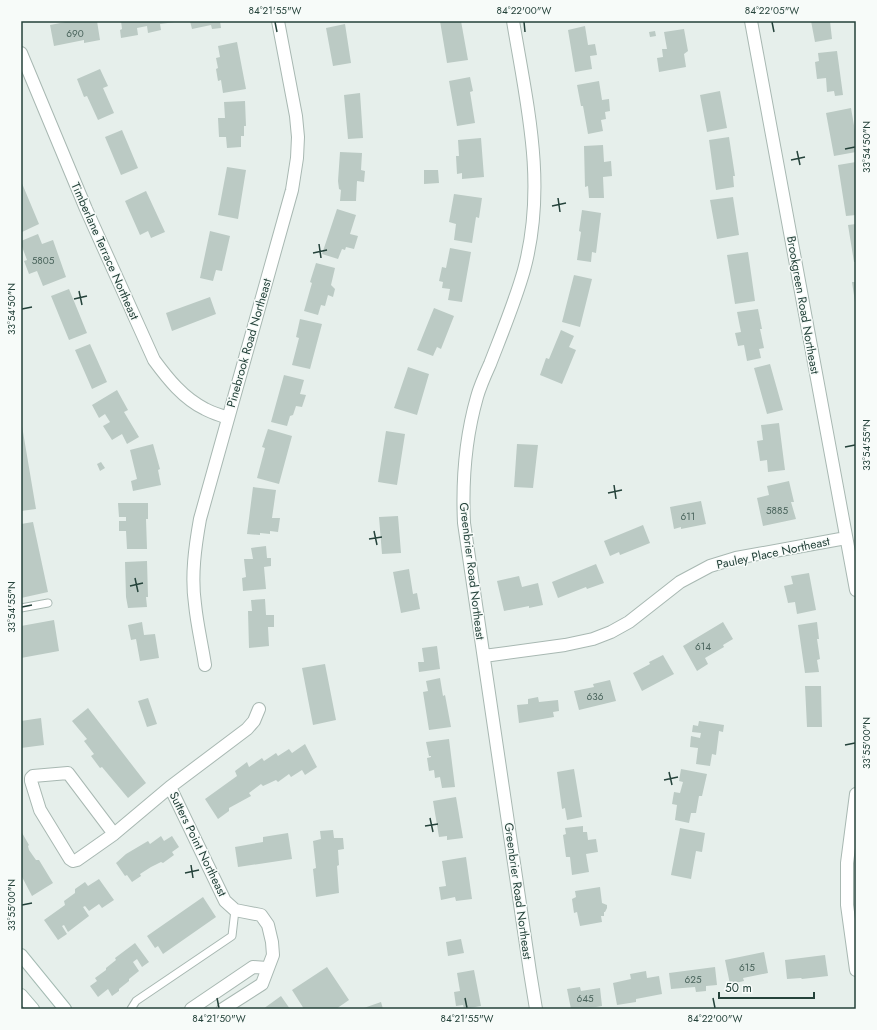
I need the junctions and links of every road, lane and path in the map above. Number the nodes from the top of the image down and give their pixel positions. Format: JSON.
{"nodes":[{"id":1,"x":278,"y":21,"type":"edge"},
{"id":2,"x":513,"y":21,"type":"edge"},
{"id":3,"x":751,"y":21,"type":"edge"},
{"id":4,"x":21,"y":53,"type":"edge"},
{"id":5,"x":228,"y":418,"type":"junction"},
{"id":6,"x":846,"y":538,"type":"junction"},
{"id":7,"x":856,"y":590,"type":"edge"},
{"id":8,"x":48,"y":603,"type":"dead end"},
{"id":9,"x":21,"y":608,"type":"edge"},
{"id":10,"x":484,"y":656,"type":"junction"},
{"id":11,"x":205,"y":665,"type":"dead end"},
{"id":12,"x":259,"y":710,"type":"dead end"},
{"id":13,"x":170,"y":787,"type":"junction"},
{"id":14,"x":856,"y":794,"type":"edge"},
{"id":15,"x":114,"y":834,"type":"junction"},
{"id":16,"x":235,"y":910,"type":"junction"},
{"id":17,"x":854,"y":953,"type":"edge"},
{"id":18,"x":21,"y":955,"type":"edge"},
{"id":19,"x":267,"y":968,"type":"junction"},
{"id":20,"x":856,"y":970,"type":"edge"},
{"id":21,"x":21,"y":995,"type":"edge"},
{"id":22,"x":33,"y":1009,"type":"edge"},
{"id":23,"x":65,"y":1009,"type":"edge"},
{"id":24,"x":131,"y":1009,"type":"edge"},
{"id":25,"x":190,"y":1009,"type":"edge"},
{"id":26,"x":223,"y":1009,"type":"edge"},
{"id":27,"x":536,"y":1009,"type":"edge"}],
"edges":[{"from":1,"to":5,"type":"street","name":"Pinebrook Road Northeast"},
{"from":2,"to":10,"type":"street","name":"Greenbrier Road Northeast"},
{"from":3,"to":6,"type":"street","name":"Brookgreen Road Northeast"},
{"from":4,"to":5,"type":"street","name":"Timberlane Terrace Northeast"},
{"from":5,"to":11,"type":"street","name":"Pinebrook Road Northeast"},
{"from":6,"to":7,"type":"street","name":"Brookgreen Road Northeast"},
{"from":6,"to":10,"type":"street","name":"Pauley Place Northeast"},
{"from":8,"to":9,"type":"lane"},
{"from":10,"to":27,"type":"street","name":"Greenbrier Road Northeast"},
{"from":12,"to":13,"type":"street"},
{"from":13,"to":15,"type":"street"},
{"from":13,"to":16,"type":"street","name":"Sutters Point Northeast"},
{"from":14,"to":17,"type":"street"},
{"from":15,"to":15,"type":"street"},
{"from":16,"to":19,"type":"street"},
{"from":16,"to":24,"type":"lane"},
{"from":17,"to":20,"type":"street"},
{"from":18,"to":23,"type":"street"},
{"from":19,"to":25,"type":"street"},
{"from":19,"to":26,"type":"street"},
{"from":21,"to":22,"type":"street"}]}
